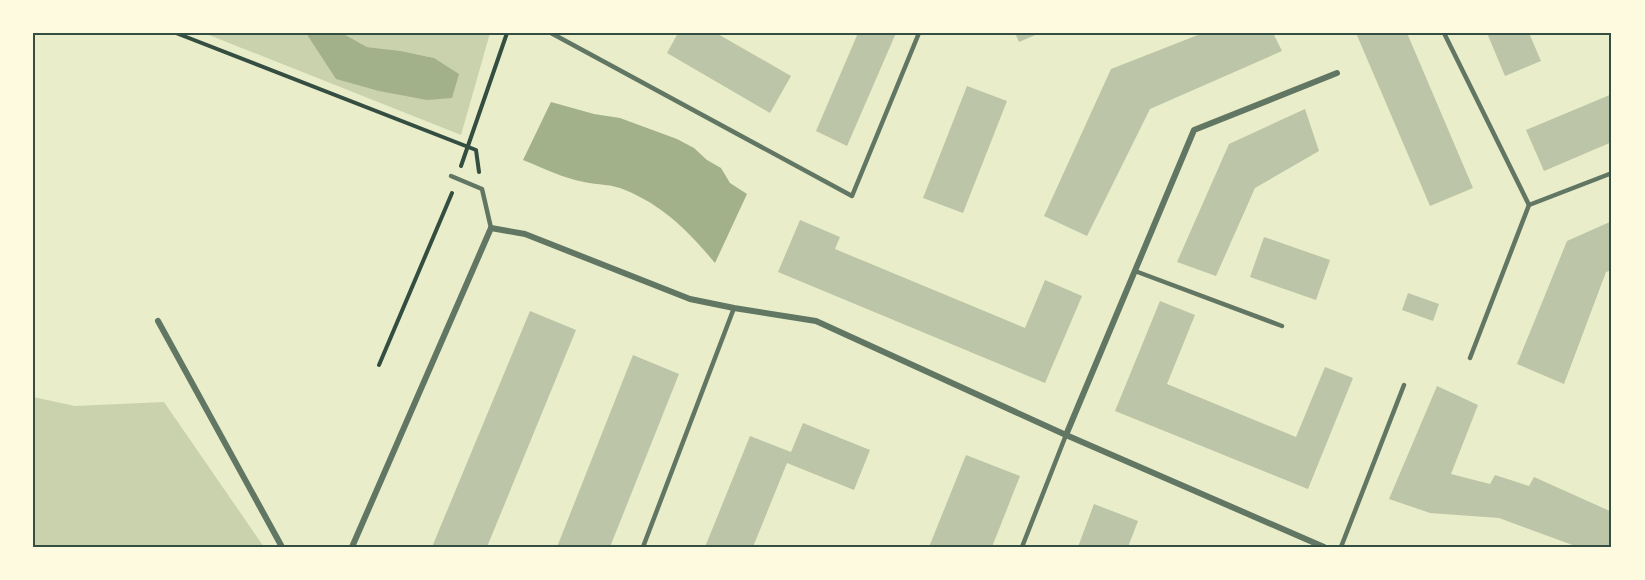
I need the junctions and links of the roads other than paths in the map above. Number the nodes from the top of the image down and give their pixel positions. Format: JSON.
{"nodes":[{"id":1,"x":551,"y":33,"type":"edge"},
{"id":2,"x":919,"y":33,"type":"edge"},
{"id":3,"x":1444,"y":33,"type":"edge"},
{"id":4,"x":1337,"y":74,"type":"dead end"},
{"id":5,"x":1612,"y":173,"type":"edge"},
{"id":6,"x":451,"y":176,"type":"dead end"},
{"id":7,"x":1529,"y":205,"type":"junction"},
{"id":8,"x":491,"y":228,"type":"junction"},
{"id":9,"x":1135,"y":272,"type":"junction"},
{"id":10,"x":734,"y":308,"type":"junction"},
{"id":11,"x":158,"y":321,"type":"dead end"},
{"id":12,"x":1282,"y":326,"type":"dead end"},
{"id":13,"x":1470,"y":358,"type":"dead end"},
{"id":14,"x":1404,"y":384,"type":"dead end"},
{"id":15,"x":1066,"y":435,"type":"junction"},
{"id":16,"x":282,"y":547,"type":"edge"},
{"id":17,"x":352,"y":547,"type":"edge"},
{"id":18,"x":643,"y":547,"type":"edge"},
{"id":19,"x":1022,"y":547,"type":"edge"},
{"id":20,"x":1324,"y":547,"type":"edge"},
{"id":21,"x":1341,"y":547,"type":"edge"}],
"edges":[{"from":1,"to":2,"type":"lane"},
{"from":3,"to":7,"type":"lane"},
{"from":4,"to":9,"type":"street"},
{"from":5,"to":7,"type":"lane"},
{"from":6,"to":8,"type":"lane"},
{"from":7,"to":13,"type":"lane"},
{"from":8,"to":10,"type":"street"},
{"from":8,"to":17,"type":"street"},
{"from":9,"to":12,"type":"lane"},
{"from":9,"to":15,"type":"street"},
{"from":10,"to":15,"type":"street"},
{"from":10,"to":18,"type":"lane"},
{"from":11,"to":16,"type":"street"},
{"from":14,"to":21,"type":"lane"},
{"from":15,"to":19,"type":"lane"},
{"from":15,"to":20,"type":"street"}]}
